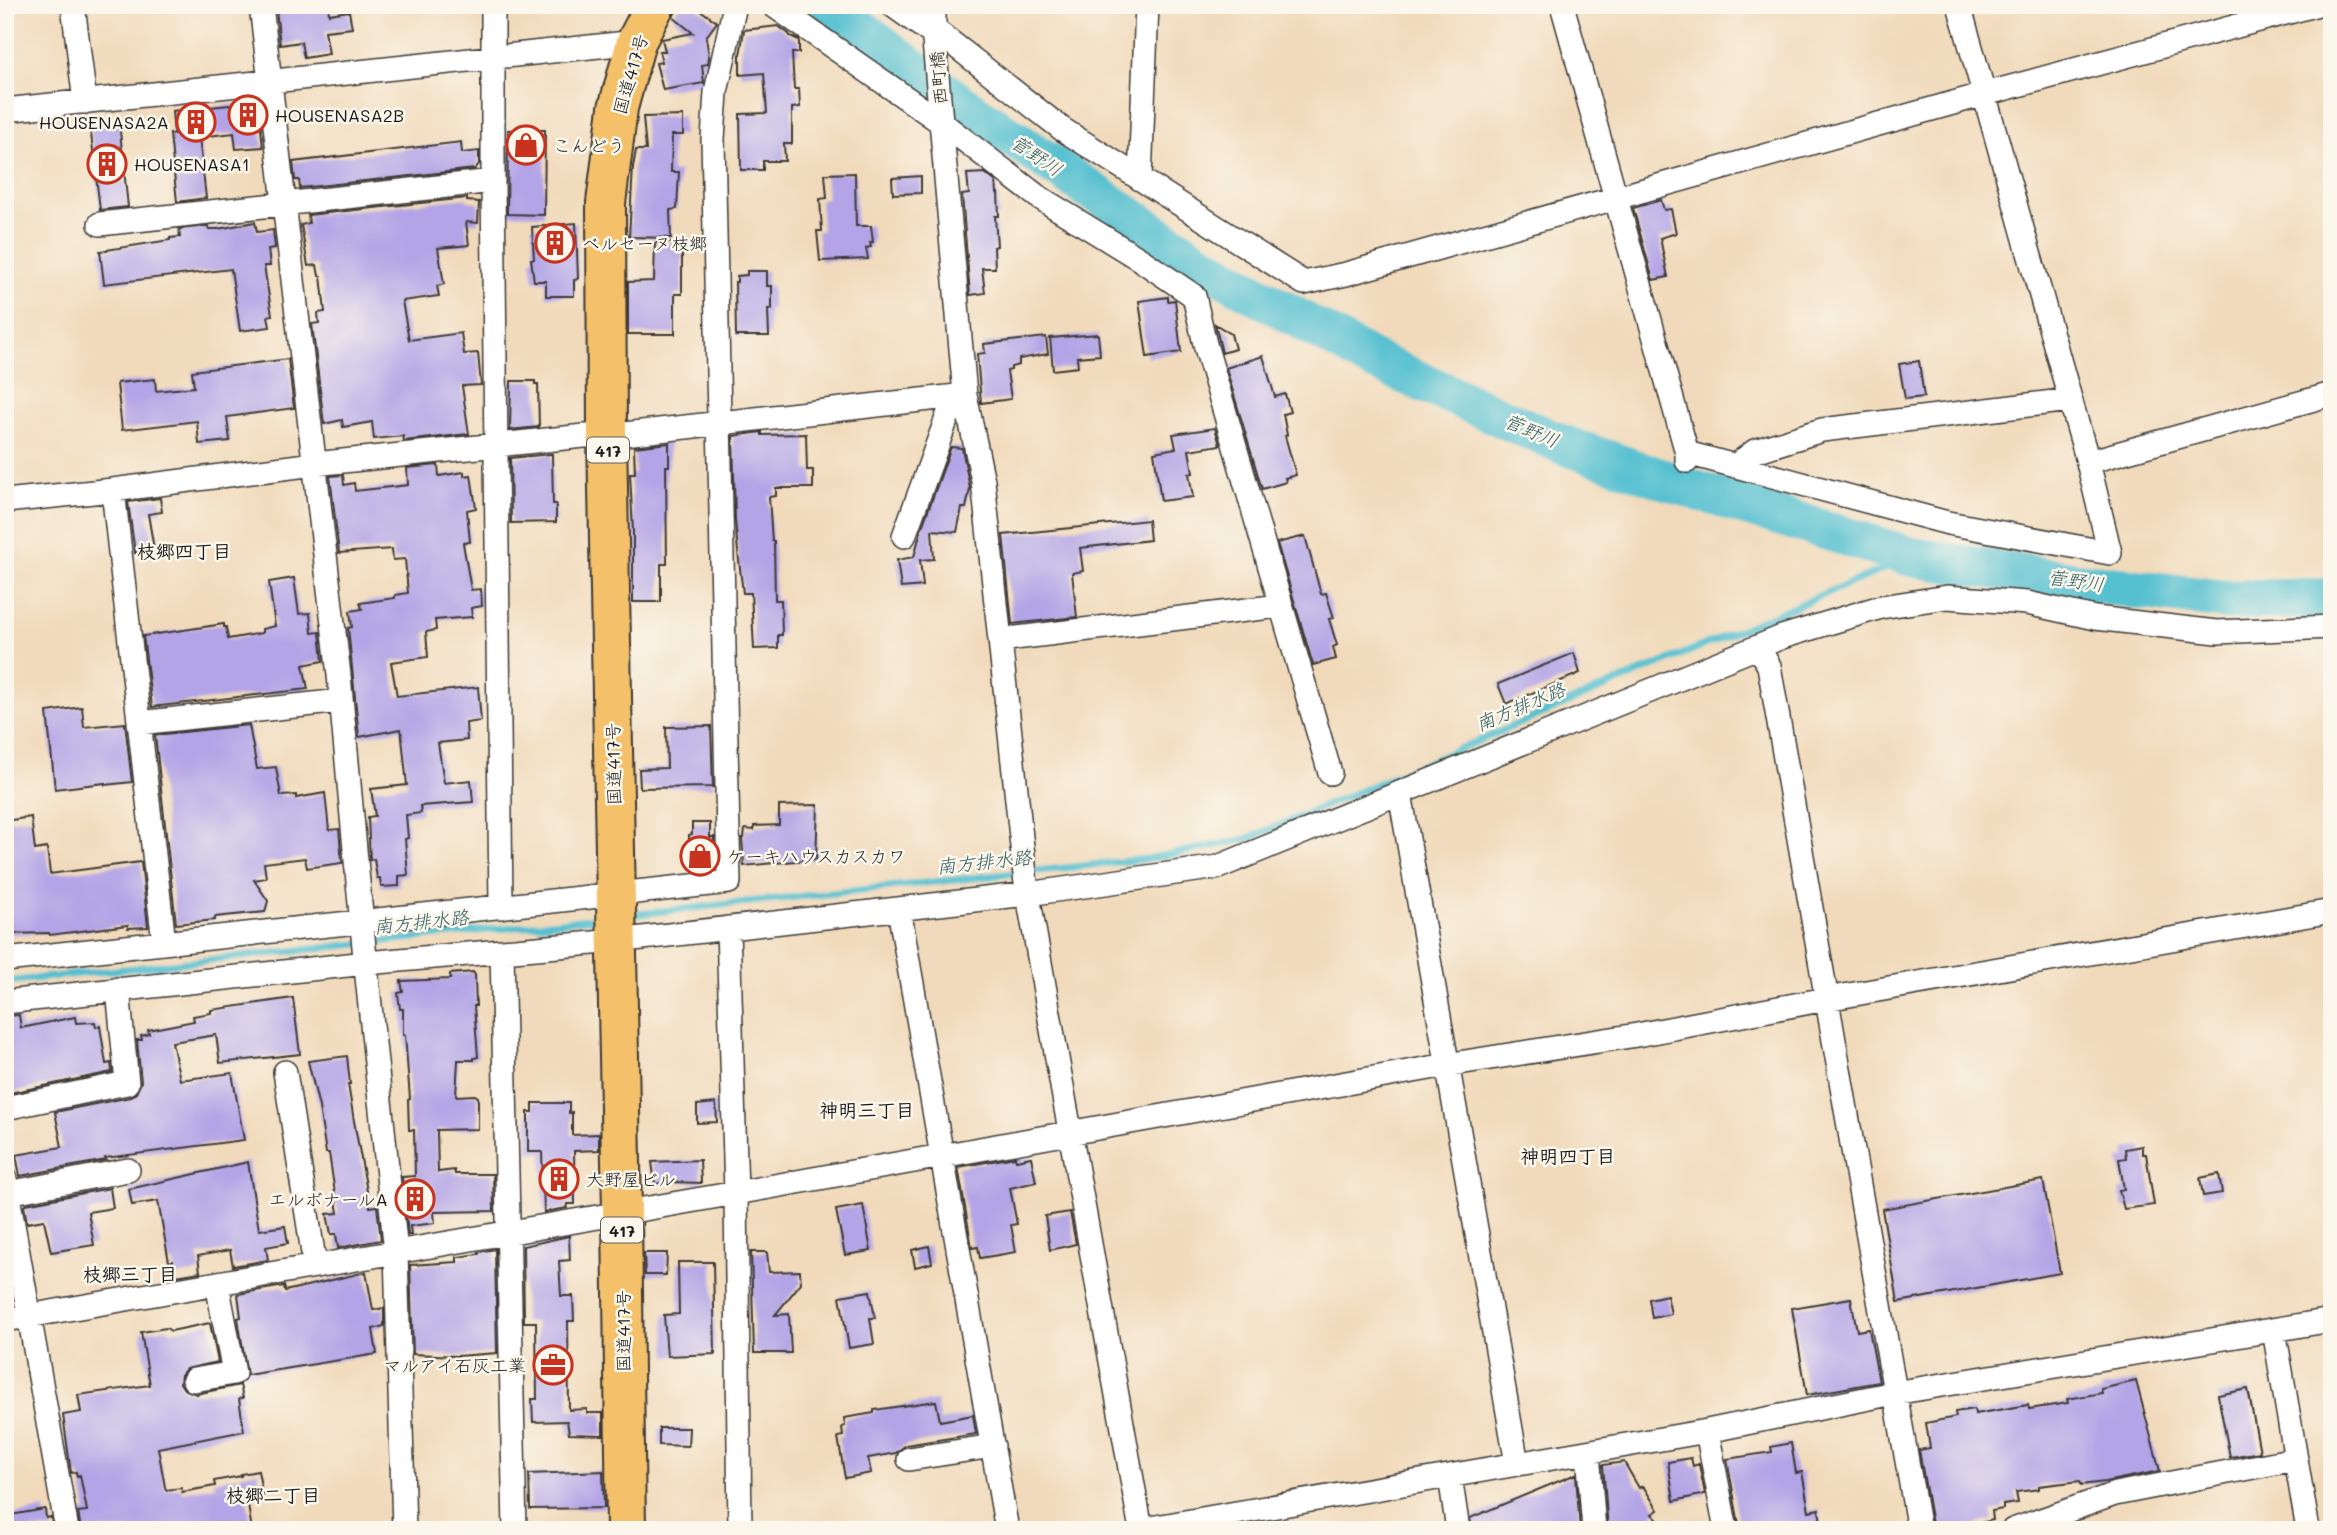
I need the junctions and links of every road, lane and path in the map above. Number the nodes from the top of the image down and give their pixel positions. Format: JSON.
{"nodes":[{"id":1,"x":73,"y":5,"type":"edge"},
{"id":2,"x":261,"y":5,"type":"edge"},
{"id":3,"x":493,"y":5,"type":"edge"},
{"id":4,"x":655,"y":5,"type":"edge"},
{"id":5,"x":735,"y":5,"type":"edge"},
{"id":6,"x":773,"y":5,"type":"edge"},
{"id":7,"x":892,"y":5,"type":"edge"},
{"id":8,"x":934,"y":5,"type":"edge"},
{"id":9,"x":1147,"y":5,"type":"edge"},
{"id":10,"x":1562,"y":5,"type":"edge"},
{"id":11,"x":1959,"y":5,"type":"edge"},
{"id":12,"x":2315,"y":5,"type":"edge"},
{"id":13,"x":934,"y":35,"type":"junction"},
{"id":14,"x":636,"y":42,"type":"junction"},
{"id":15,"x":491,"y":57,"type":"junction"},
{"id":16,"x":269,"y":82,"type":"junction"},
{"id":17,"x":1985,"y":94,"type":"junction"},
{"id":18,"x":85,"y":102,"type":"junction"},
{"id":19,"x":5,"y":110,"type":"edge"},
{"id":20,"x":942,"y":119,"type":"junction"},
{"id":21,"x":1140,"y":178,"type":"junction"},
{"id":22,"x":493,"y":181,"type":"junction"},
{"id":23,"x":1616,"y":197,"type":"junction"},
{"id":24,"x":283,"y":205,"type":"junction"},
{"id":25,"x":100,"y":224,"type":"dead end"},
{"id":26,"x":2332,"y":394,"type":"edge"},
{"id":27,"x":960,"y":396,"type":"junction"},
{"id":28,"x":2070,"y":400,"type":"junction"},
{"id":29,"x":718,"y":423,"type":"junction"},
{"id":30,"x":607,"y":436,"type":"junction"},
{"id":31,"x":495,"y":445,"type":"junction"},
{"id":32,"x":2088,"y":462,"type":"junction"},
{"id":33,"x":314,"y":464,"type":"junction"},
{"id":34,"x":1735,"y":466,"type":"junction"},
{"id":35,"x":113,"y":490,"type":"junction"},
{"id":36,"x":5,"y":501,"type":"edge"},
{"id":37,"x":904,"y":536,"type":"dead end"},
{"id":38,"x":1280,"y":606,"type":"junction"},
{"id":39,"x":2332,"y":627,"type":"edge"},
{"id":40,"x":1000,"y":640,"type":"junction"},
{"id":41,"x":1758,"y":647,"type":"junction"},
{"id":42,"x":341,"y":701,"type":"junction"},
{"id":43,"x":139,"y":723,"type":"junction"},
{"id":44,"x":1329,"y":773,"type":"dead end"},
{"id":45,"x":1400,"y":793,"type":"junction"},
{"id":46,"x":1027,"y":889,"type":"junction"},
{"id":47,"x":501,"y":907,"type":"junction"},
{"id":48,"x":899,"y":909,"type":"junction"},
{"id":49,"x":2332,"y":911,"type":"edge"},
{"id":50,"x":616,"y":917,"type":"junction"},
{"id":51,"x":362,"y":925,"type":"junction"},
{"id":52,"x":728,"y":928,"type":"junction"},
{"id":53,"x":164,"y":943,"type":"junction"},
{"id":54,"x":502,"y":951,"type":"junction"},
{"id":55,"x":5,"y":960,"type":"edge"},
{"id":56,"x":365,"y":961,"type":"junction"},
{"id":57,"x":118,"y":989,"type":"junction"},
{"id":58,"x":1826,"y":999,"type":"junction"},
{"id":59,"x":5,"y":1002,"type":"edge"},
{"id":60,"x":1447,"y":1065,"type":"junction"},
{"id":61,"x":285,"y":1072,"type":"dead end"},
{"id":62,"x":5,"y":1108,"type":"edge"},
{"id":63,"x":1072,"y":1134,"type":"junction"},
{"id":64,"x":943,"y":1157,"type":"junction"},
{"id":65,"x":128,"y":1170,"type":"dead end"},
{"id":66,"x":6,"y":1186,"type":"edge"},
{"id":67,"x":736,"y":1193,"type":"junction"},
{"id":68,"x":622,"y":1213,"type":"junction"},
{"id":69,"x":508,"y":1233,"type":"junction"},
{"id":70,"x":396,"y":1252,"type":"junction"},
{"id":71,"x":315,"y":1266,"type":"junction"},
{"id":72,"x":217,"y":1283,"type":"junction"},
{"id":73,"x":29,"y":1316,"type":"junction"},
{"id":74,"x":5,"y":1320,"type":"edge"},
{"id":75,"x":2332,"y":1320,"type":"edge"},
{"id":76,"x":2274,"y":1330,"type":"junction"},
{"id":77,"x":194,"y":1380,"type":"dead end"},
{"id":78,"x":1894,"y":1393,"type":"junction"},
{"id":79,"x":1707,"y":1431,"type":"junction"},
{"id":80,"x":993,"y":1446,"type":"junction"},
{"id":81,"x":1588,"y":1452,"type":"junction"},
{"id":82,"x":2295,"y":1459,"type":"junction"},
{"id":83,"x":909,"y":1460,"type":"dead end"},
{"id":84,"x":1517,"y":1464,"type":"junction"},
{"id":85,"x":1450,"y":1476,"type":"junction"},
{"id":86,"x":67,"y":1530,"type":"edge"},
{"id":87,"x":404,"y":1530,"type":"edge"},
{"id":88,"x":515,"y":1530,"type":"edge"},
{"id":89,"x":626,"y":1530,"type":"edge"},
{"id":90,"x":740,"y":1530,"type":"edge"},
{"id":91,"x":1007,"y":1530,"type":"edge"},
{"id":92,"x":1140,"y":1530,"type":"edge"},
{"id":93,"x":1458,"y":1530,"type":"edge"},
{"id":94,"x":1594,"y":1530,"type":"edge"},
{"id":95,"x":1726,"y":1530,"type":"edge"},
{"id":96,"x":1919,"y":1530,"type":"edge"},
{"id":97,"x":2013,"y":1530,"type":"edge"},
{"id":98,"x":2308,"y":1530,"type":"edge"}],
"edges":[{"from":1,"to":18,"type":"street"},
{"from":2,"to":16,"type":"street"},
{"from":3,"to":15,"type":"street"},
{"from":4,"to":14,"type":"highway","name":"国道417号","number":"417"},
{"from":5,"to":29,"type":"street"},
{"from":6,"to":20,"type":"street"},
{"from":7,"to":13,"type":"street"},
{"from":8,"to":13,"type":"street","name":"西町橋"},
{"from":9,"to":21,"type":"street"},
{"from":10,"to":23,"type":"street"},
{"from":11,"to":17,"type":"street"},
{"from":12,"to":17,"type":"street"},
{"from":13,"to":20,"type":"street","name":"西町橋"},
{"from":13,"to":21,"type":"street"},
{"from":14,"to":15,"type":"street"},
{"from":14,"to":30,"type":"highway","name":"国道417号","number":"417"},
{"from":15,"to":16,"type":"street"},
{"from":15,"to":22,"type":"street"},
{"from":16,"to":18,"type":"street"},
{"from":16,"to":24,"type":"street"},
{"from":17,"to":23,"type":"street"},
{"from":17,"to":28,"type":"street"},
{"from":18,"to":19,"type":"street"},
{"from":20,"to":27,"type":"street","name":"西町橋"},
{"from":20,"to":38,"type":"street"},
{"from":21,"to":23,"type":"street"},
{"from":22,"to":24,"type":"street"},
{"from":22,"to":31,"type":"street"},
{"from":23,"to":34,"type":"street"},
{"from":24,"to":25,"type":"street"},
{"from":24,"to":33,"type":"street"},
{"from":26,"to":32,"type":"street"},
{"from":27,"to":29,"type":"street"},
{"from":27,"to":37,"type":"street"},
{"from":27,"to":40,"type":"street","name":"西町橋"},
{"from":28,"to":32,"type":"street"},
{"from":28,"to":34,"type":"street"},
{"from":29,"to":30,"type":"street"},
{"from":29,"to":50,"type":"street"},
{"from":30,"to":31,"type":"street"},
{"from":30,"to":50,"type":"highway","name":"国道417号","number":"417"},
{"from":31,"to":33,"type":"street"},
{"from":31,"to":47,"type":"street"},
{"from":32,"to":34,"type":"street"},
{"from":33,"to":35,"type":"street"},
{"from":33,"to":42,"type":"street"},
{"from":35,"to":36,"type":"street"},
{"from":35,"to":43,"type":"street"},
{"from":38,"to":40,"type":"street"},
{"from":38,"to":44,"type":"street"},
{"from":39,"to":41,"type":"street"},
{"from":40,"to":46,"type":"street","name":"西町橋"},
{"from":41,"to":45,"type":"street"},
{"from":41,"to":58,"type":"street"},
{"from":42,"to":43,"type":"street"},
{"from":42,"to":51,"type":"street"},
{"from":43,"to":53,"type":"street"},
{"from":45,"to":46,"type":"street"},
{"from":45,"to":60,"type":"street"},
{"from":46,"to":48,"type":"street"},
{"from":46,"to":63,"type":"street","name":"西町橋"},
{"from":47,"to":50,"type":"street"},
{"from":47,"to":51,"type":"street"},
{"from":48,"to":52,"type":"street"},
{"from":48,"to":64,"type":"street"},
{"from":49,"to":58,"type":"street"},
{"from":50,"to":52,"type":"street"},
{"from":50,"to":54,"type":"street"},
{"from":50,"to":68,"type":"highway","name":"国道417号","number":"417"},
{"from":51,"to":53,"type":"street"},
{"from":51,"to":56,"type":"street"},
{"from":52,"to":67,"type":"street"},
{"from":53,"to":55,"type":"street"},
{"from":54,"to":56,"type":"street"},
{"from":54,"to":69,"type":"street"},
{"from":56,"to":57,"type":"street"},
{"from":56,"to":70,"type":"street"},
{"from":57,"to":59,"type":"street"},
{"from":57,"to":62,"type":"street"},
{"from":58,"to":60,"type":"street"},
{"from":58,"to":78,"type":"street"},
{"from":60,"to":63,"type":"street"},
{"from":60,"to":84,"type":"street"},
{"from":61,"to":71,"type":"street"},
{"from":63,"to":64,"type":"street"},
{"from":63,"to":92,"type":"street","name":"西町橋"},
{"from":64,"to":67,"type":"street"},
{"from":64,"to":80,"type":"street"},
{"from":65,"to":66,"type":"street"},
{"from":66,"to":73,"type":"street"},
{"from":67,"to":68,"type":"street"},
{"from":67,"to":90,"type":"street"},
{"from":68,"to":69,"type":"street"},
{"from":68,"to":89,"type":"highway","name":"国道417号","number":"417"},
{"from":69,"to":70,"type":"street"},
{"from":69,"to":88,"type":"street"},
{"from":70,"to":71,"type":"street"},
{"from":70,"to":87,"type":"street"},
{"from":71,"to":72,"type":"street"},
{"from":72,"to":73,"type":"street"},
{"from":72,"to":77,"type":"street"},
{"from":73,"to":74,"type":"street"},
{"from":73,"to":86,"type":"street"},
{"from":75,"to":76,"type":"street"},
{"from":76,"to":78,"type":"street"},
{"from":76,"to":82,"type":"street"},
{"from":78,"to":79,"type":"street"},
{"from":78,"to":96,"type":"street"},
{"from":79,"to":81,"type":"street"},
{"from":79,"to":95,"type":"street"},
{"from":80,"to":83,"type":"street"},
{"from":80,"to":91,"type":"street"},
{"from":81,"to":84,"type":"street"},
{"from":81,"to":94,"type":"street"},
{"from":82,"to":97,"type":"street"},
{"from":82,"to":98,"type":"street"},
{"from":84,"to":85,"type":"street"},
{"from":85,"to":92,"type":"street"},
{"from":85,"to":93,"type":"street"}]}
